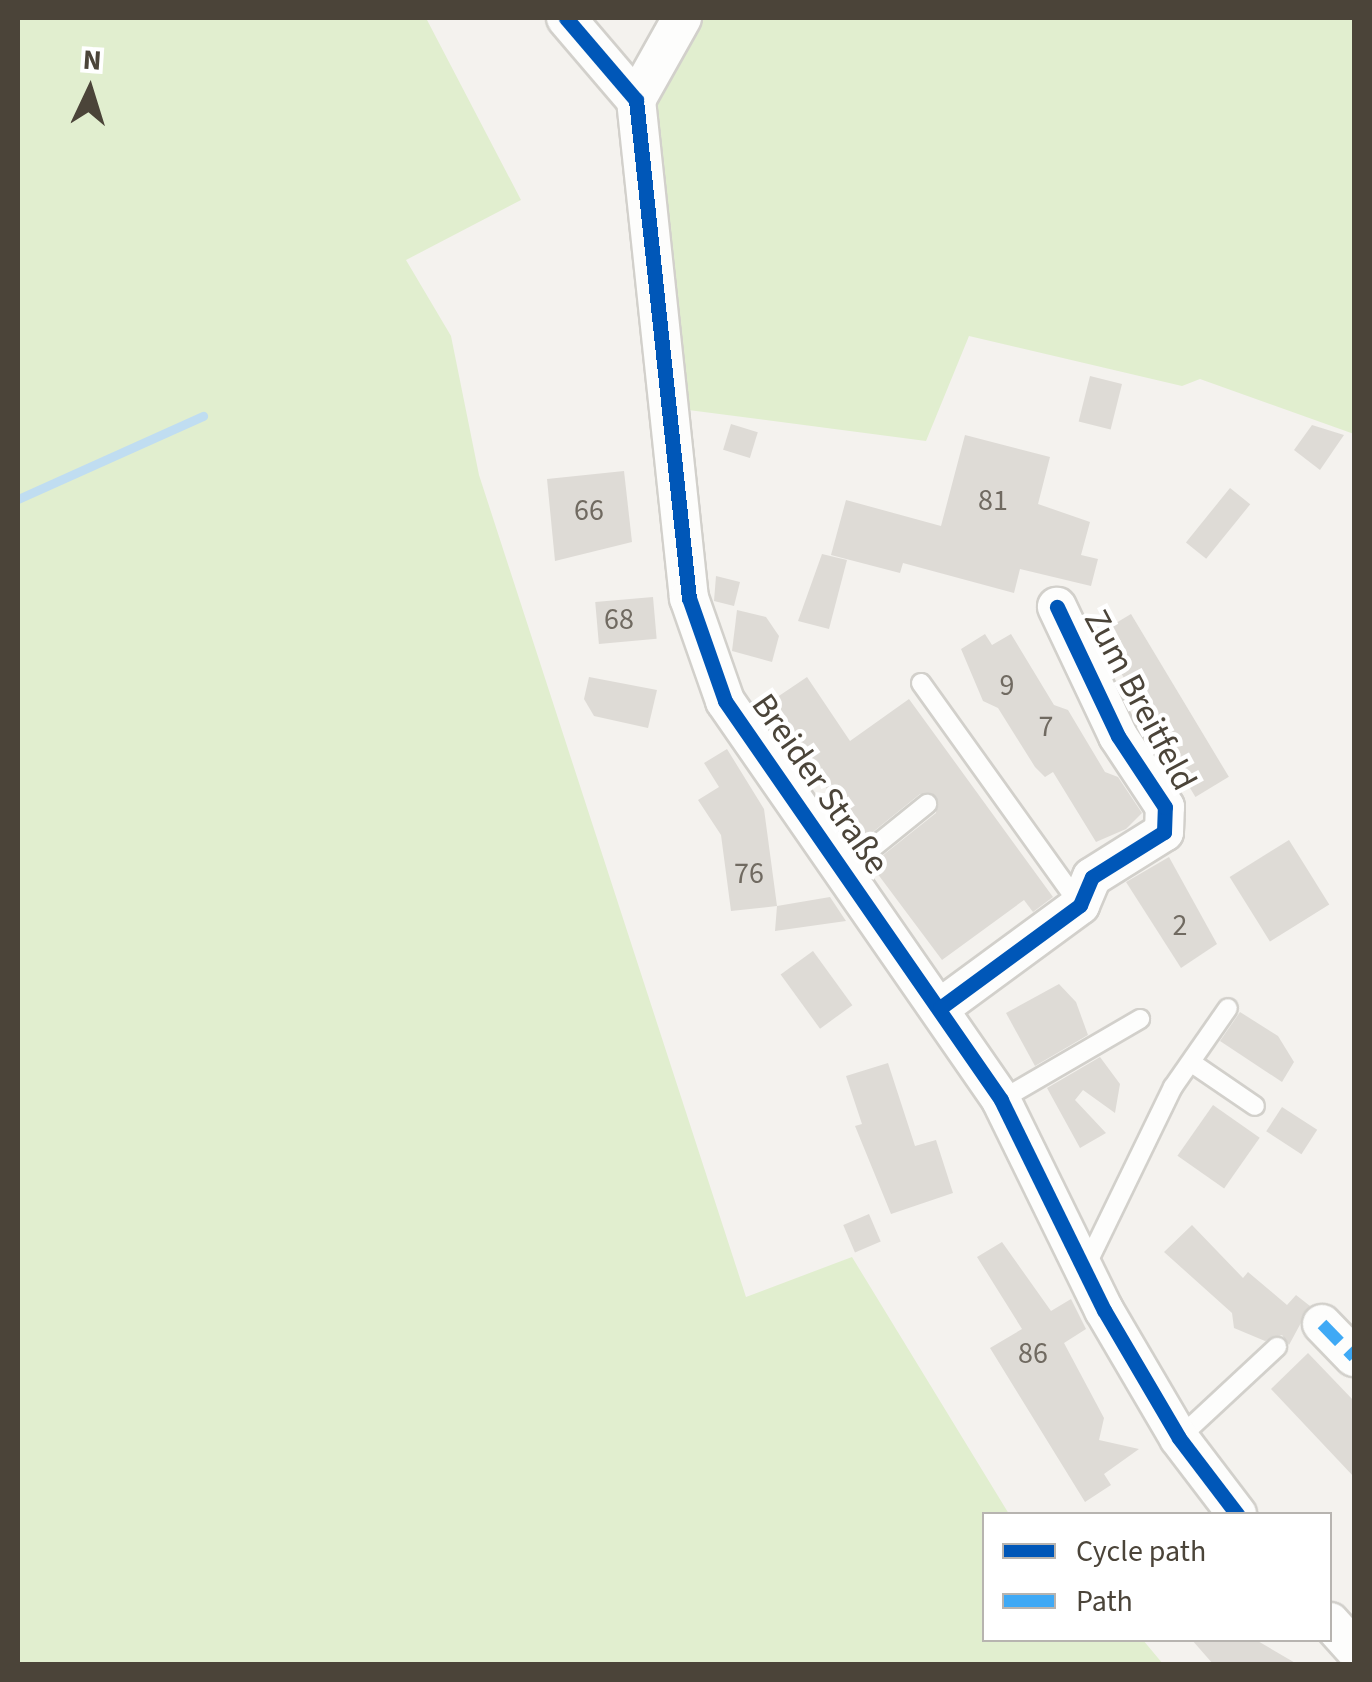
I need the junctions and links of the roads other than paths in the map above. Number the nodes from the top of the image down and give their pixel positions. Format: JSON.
{"nodes":[{"id":1,"x":566,"y":18,"type":"edge"},
{"id":2,"x":682,"y":18,"type":"edge"},
{"id":3,"x":636,"y":100,"type":"junction"},
{"id":4,"x":1057,"y":607,"type":"dead end"},
{"id":5,"x":920,"y":684,"type":"dead end"},
{"id":6,"x":926,"y":804,"type":"dead end"},
{"id":7,"x":844,"y":871,"type":"junction"},
{"id":8,"x":1080,"y":905,"type":"junction"},
{"id":9,"x":940,"y":1008,"type":"junction"},
{"id":10,"x":1228,"y":1008,"type":"dead end"},
{"id":11,"x":1140,"y":1019,"type":"dead end"},
{"id":12,"x":1192,"y":1062,"type":"junction"},
{"id":13,"x":1001,"y":1100,"type":"junction"},
{"id":14,"x":1255,"y":1106,"type":"dead end"},
{"id":15,"x":1085,"y":1266,"type":"junction"},
{"id":16,"x":1322,"y":1324,"type":"dead end"},
{"id":17,"x":1276,"y":1347,"type":"dead end"},
{"id":18,"x":1354,"y":1357,"type":"edge"},
{"id":19,"x":1179,"y":1438,"type":"junction"},
{"id":20,"x":1235,"y":1512,"type":"edge"},
{"id":21,"x":1332,"y":1624,"type":"edge"},
{"id":22,"x":1354,"y":1649,"type":"edge"}],
"edges":[{"from":1,"to":3,"type":"street"},
{"from":2,"to":3,"type":"street"},
{"from":3,"to":7,"type":"street","name":"Breider Straße"},
{"from":4,"to":8,"type":"street","name":"Zum Breitfeld"},
{"from":5,"to":8,"type":"lane"},
{"from":6,"to":7,"type":"lane"},
{"from":7,"to":9,"type":"street","name":"Breider Straße"},
{"from":8,"to":9,"type":"street","name":"Zum Breitfeld"},
{"from":9,"to":13,"type":"street","name":"Breider Straße"},
{"from":10,"to":12,"type":"lane"},
{"from":11,"to":13,"type":"lane"},
{"from":12,"to":14,"type":"lane"},
{"from":12,"to":15,"type":"lane"},
{"from":13,"to":15,"type":"street","name":"Breider Straße"},
{"from":15,"to":19,"type":"street","name":"Breider Straße"},
{"from":16,"to":18,"type":"street"},
{"from":17,"to":19,"type":"lane"},
{"from":19,"to":20,"type":"street","name":"Breider Straße"},
{"from":21,"to":22,"type":"street"}]}
